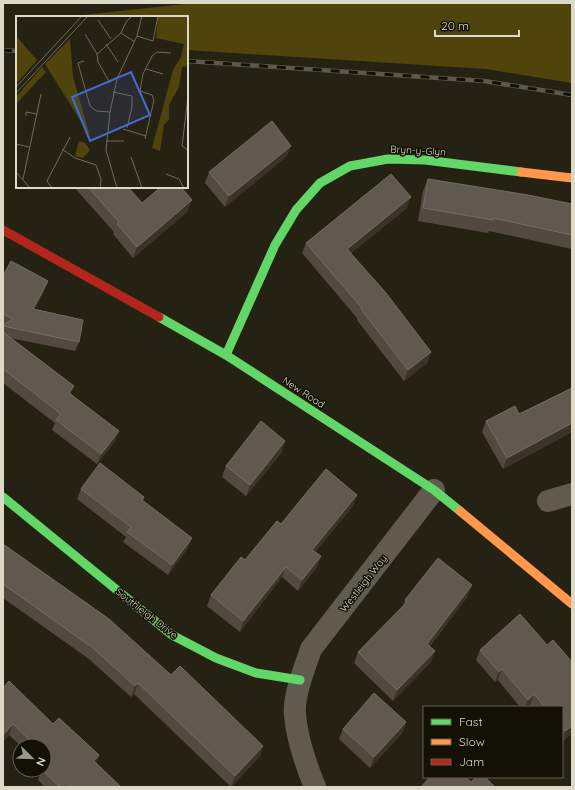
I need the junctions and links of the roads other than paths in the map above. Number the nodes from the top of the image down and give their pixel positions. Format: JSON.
{"nodes":[{"id":1,"x":572,"y":178,"type":"edge"},
{"id":2,"x":3,"y":230,"type":"edge"},
{"id":3,"x":226,"y":355,"type":"junction"},
{"id":4,"x":434,"y":490,"type":"junction"},
{"id":5,"x":572,"y":494,"type":"edge"},
{"id":6,"x":3,"y":497,"type":"edge"},
{"id":7,"x":548,"y":501,"type":"dead end"},
{"id":8,"x":572,"y":604,"type":"edge"},
{"id":9,"x":300,"y":680,"type":"junction"},
{"id":10,"x":315,"y":787,"type":"edge"}],
"edges":[{"from":1,"to":3,"type":"street","name":"Bryn-y-Glyn"},
{"from":2,"to":3,"type":"street","name":"New Road"},
{"from":3,"to":4,"type":"street","name":"New Road"},
{"from":4,"to":8,"type":"street","name":"New Road"},
{"from":4,"to":9,"type":"street","name":"Westleigh Way"},
{"from":5,"to":7,"type":"street"},
{"from":6,"to":9,"type":"street","name":"Southleigh Drive"},
{"from":9,"to":10,"type":"street"}]}
